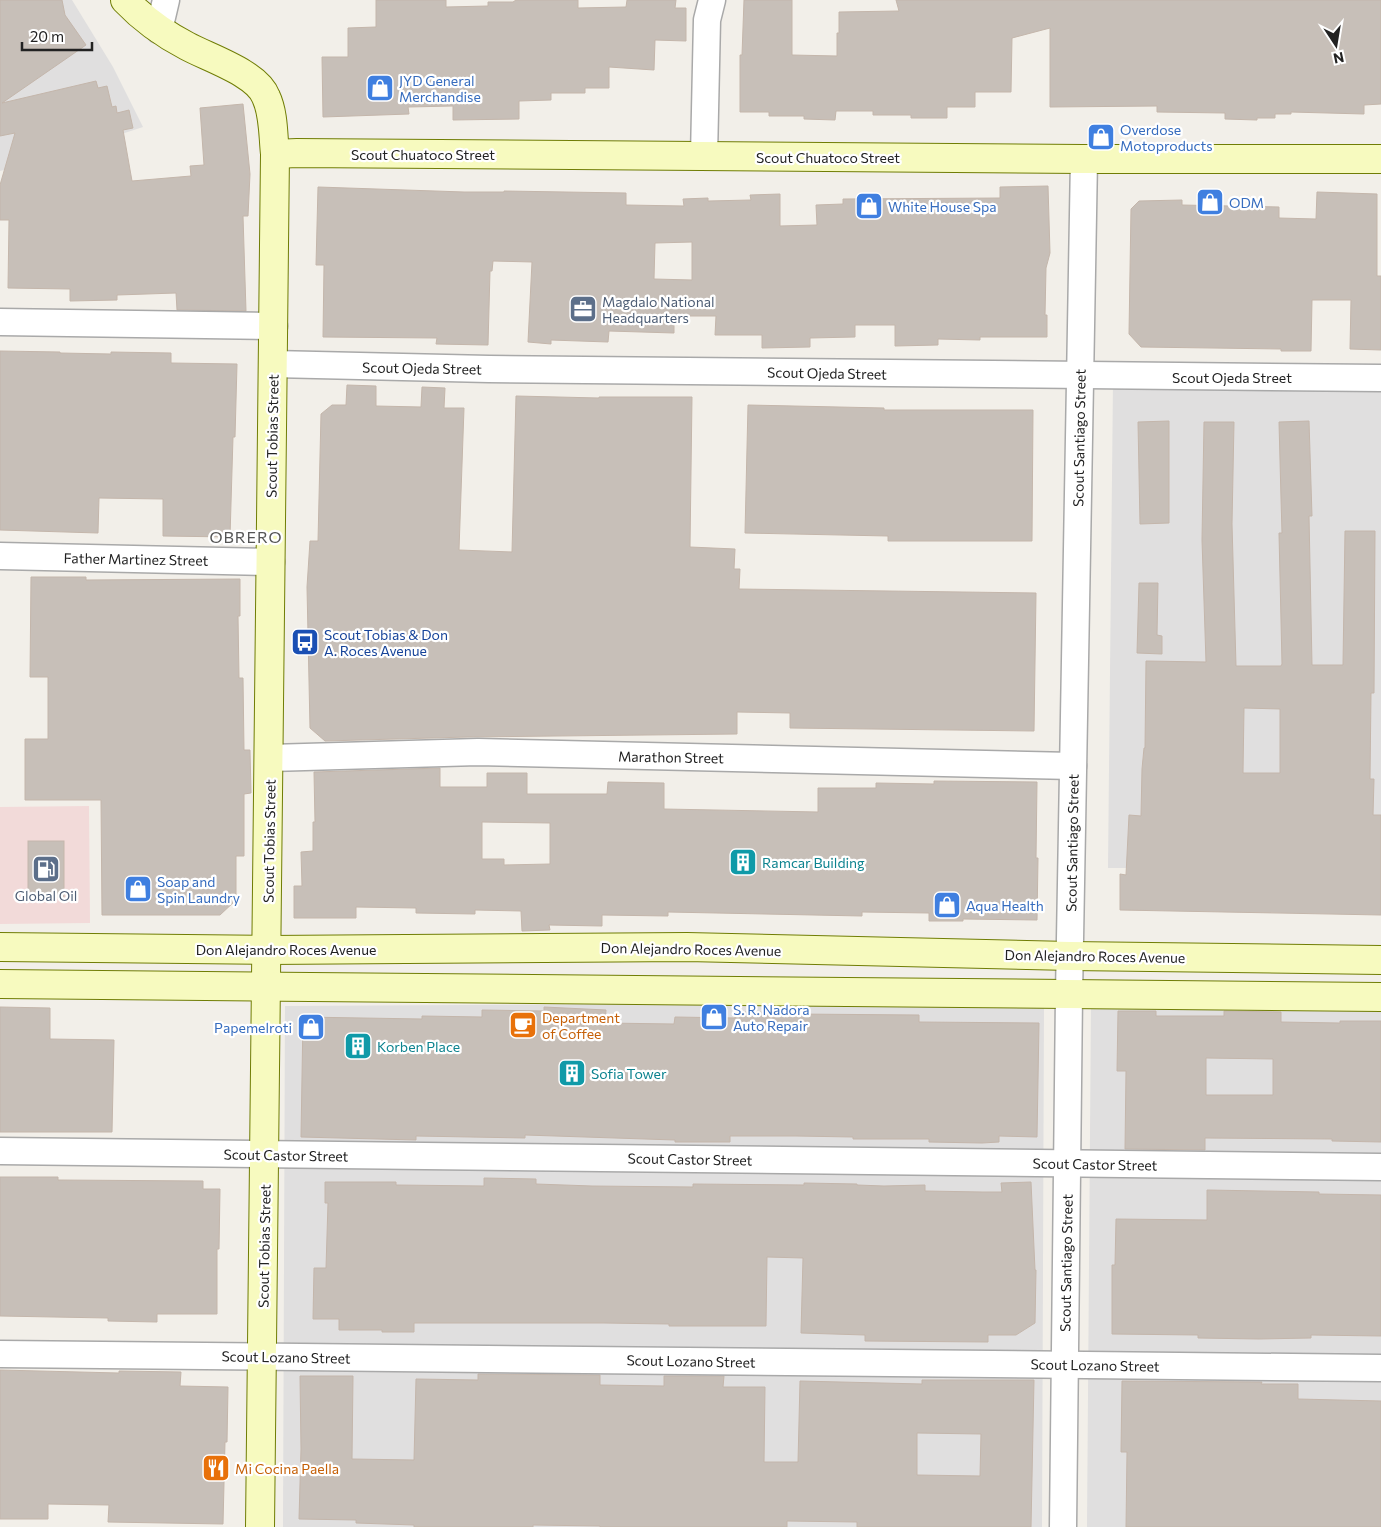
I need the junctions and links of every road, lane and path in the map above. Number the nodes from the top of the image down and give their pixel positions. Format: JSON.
{"nodes":[{"id":1,"x":166,"y":0,"type":"edge"},
{"id":2,"x":712,"y":0,"type":"edge"},
{"id":3,"x":126,"y":1,"type":"edge"},
{"id":4,"x":159,"y":30,"type":"junction"},
{"id":5,"x":275,"y":154,"type":"junction"},
{"id":6,"x":704,"y":156,"type":"junction"},
{"id":7,"x":1084,"y":159,"type":"junction"},
{"id":8,"x":1381,"y":159,"type":"edge"},
{"id":9,"x":0,"y":322,"type":"edge"},
{"id":10,"x":274,"y":326,"type":"junction"},
{"id":11,"x":273,"y":364,"type":"junction"},
{"id":12,"x":1080,"y":376,"type":"junction"},
{"id":13,"x":1381,"y":378,"type":"edge"},
{"id":14,"x":0,"y":556,"type":"edge"},
{"id":15,"x":271,"y":562,"type":"junction"},
{"id":16,"x":270,"y":758,"type":"junction"},
{"id":17,"x":1073,"y":766,"type":"junction"},
{"id":18,"x":0,"y":947,"type":"edge"},
{"id":19,"x":268,"y":950,"type":"junction"},
{"id":20,"x":1070,"y":956,"type":"junction"},
{"id":21,"x":1381,"y":960,"type":"edge"},
{"id":22,"x":0,"y":984,"type":"edge"},
{"id":23,"x":267,"y":987,"type":"junction"},
{"id":24,"x":1069,"y":994,"type":"junction"},
{"id":25,"x":1381,"y":997,"type":"edge"},
{"id":26,"x":0,"y":1151,"type":"edge"},
{"id":27,"x":265,"y":1154,"type":"junction"},
{"id":28,"x":1067,"y":1163,"type":"junction"},
{"id":29,"x":1381,"y":1167,"type":"edge"},
{"id":30,"x":0,"y":1354,"type":"edge"},
{"id":31,"x":262,"y":1357,"type":"junction"},
{"id":32,"x":1065,"y":1365,"type":"junction"},
{"id":33,"x":1381,"y":1368,"type":"edge"},
{"id":34,"x":260,"y":1527,"type":"edge"},
{"id":35,"x":1063,"y":1527,"type":"edge"}],
"edges":[{"from":1,"to":4,"type":"street"},
{"from":2,"to":6,"type":"street"},
{"from":3,"to":4,"type":"main road","name":"Scout Tobias Street"},
{"from":4,"to":5,"type":"main road","name":"Scout Tobias Street"},
{"from":5,"to":6,"type":"main road","name":"Scout Chuatoco Street"},
{"from":5,"to":10,"type":"main road","name":"Scout Tobias Street"},
{"from":6,"to":7,"type":"main road","name":"Scout Chuatoco Street"},
{"from":7,"to":8,"type":"main road","name":"Scout Chuatoco Street"},
{"from":7,"to":12,"type":"street","name":"Scout Santiago Street"},
{"from":9,"to":10,"type":"street"},
{"from":10,"to":11,"type":"main road","name":"Scout Tobias Street"},
{"from":11,"to":12,"type":"street","name":"Scout Ojeda Street"},
{"from":11,"to":15,"type":"main road","name":"Scout Tobias Street"},
{"from":12,"to":13,"type":"street","name":"Scout Ojeda Street"},
{"from":12,"to":17,"type":"street","name":"Scout Santiago Street"},
{"from":14,"to":15,"type":"street","name":"Father Martinez Street"},
{"from":15,"to":16,"type":"main road","name":"Scout Tobias Street"},
{"from":16,"to":17,"type":"street","name":"Marathon Street"},
{"from":16,"to":19,"type":"main road","name":"Scout Tobias Street"},
{"from":17,"to":20,"type":"street","name":"Scout Santiago Street"},
{"from":18,"to":19,"type":"main road","name":"Don Alejandro Roces Avenue"},
{"from":19,"to":20,"type":"main road","name":"Don Alejandro Roces Avenue"},
{"from":19,"to":23,"type":"main road","name":"Scout Tobias Street"},
{"from":20,"to":21,"type":"main road","name":"Don Alejandro Roces Avenue"},
{"from":20,"to":24,"type":"street","name":"Scout Santiago Street"},
{"from":22,"to":23,"type":"main road"},
{"from":23,"to":24,"type":"main road"},
{"from":23,"to":27,"type":"main road","name":"Scout Tobias Street"},
{"from":24,"to":25,"type":"main road"},
{"from":24,"to":28,"type":"street","name":"Scout Santiago Street"},
{"from":26,"to":27,"type":"street","name":"Scout Castor Street"},
{"from":27,"to":28,"type":"street","name":"Scout Castor Street"},
{"from":27,"to":31,"type":"main road","name":"Scout Tobias Street"},
{"from":28,"to":29,"type":"street","name":"Scout Castor Street"},
{"from":28,"to":32,"type":"street","name":"Scout Santiago Street"},
{"from":30,"to":31,"type":"street","name":"Scout Lozano Street"},
{"from":31,"to":32,"type":"street","name":"Scout Lozano Street"},
{"from":31,"to":34,"type":"main road","name":"Scout Tobias Street"},
{"from":32,"to":33,"type":"street","name":"Scout Lozano Street"},
{"from":32,"to":35,"type":"street","name":"Scout Santiago Street"}]}
